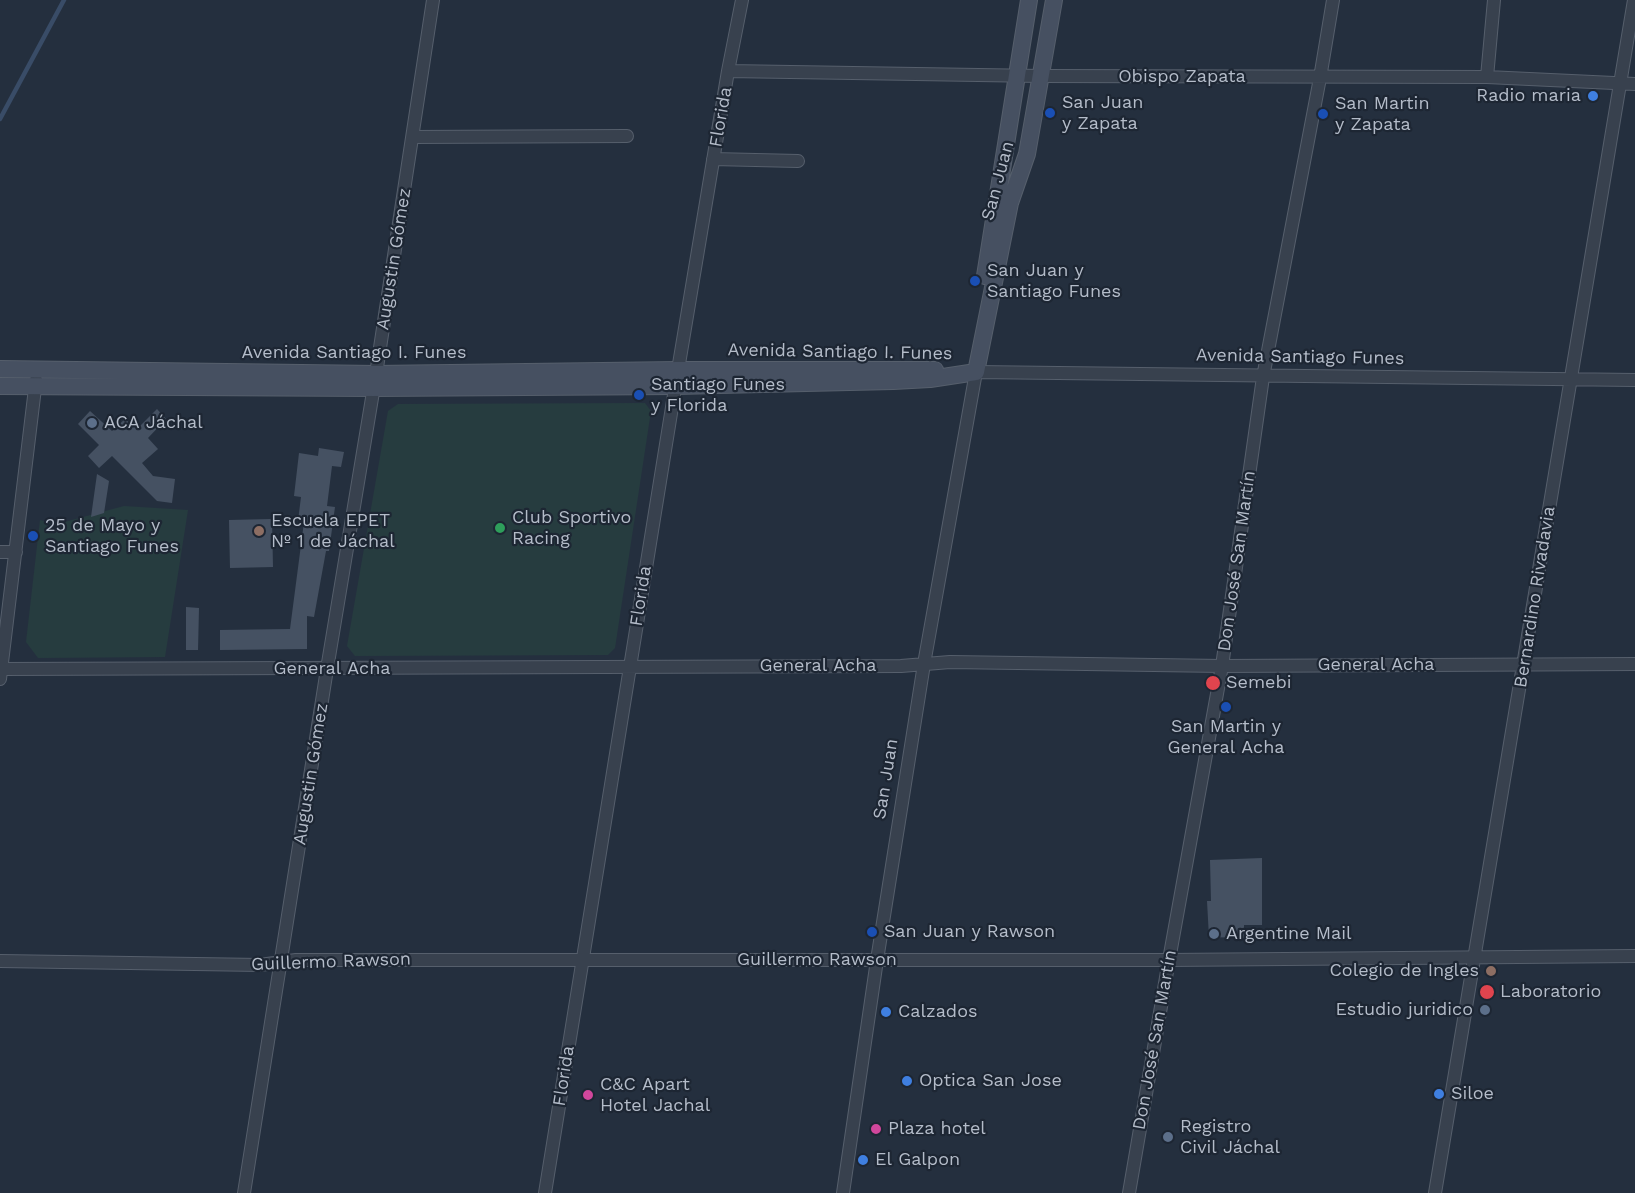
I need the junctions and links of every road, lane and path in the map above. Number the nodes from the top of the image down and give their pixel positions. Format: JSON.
{"nodes":[{"id":1,"x":434,"y":0,"type":"edge"},
{"id":2,"x":742,"y":0,"type":"edge"},
{"id":3,"x":1029,"y":0,"type":"edge"},
{"id":4,"x":1054,"y":0,"type":"edge"},
{"id":5,"x":1333,"y":0,"type":"edge"},
{"id":6,"x":1494,"y":0,"type":"edge"},
{"id":7,"x":1634,"y":0,"type":"edge"},
{"id":8,"x":728,"y":71,"type":"junction"},
{"id":9,"x":1017,"y":75,"type":"junction"},
{"id":10,"x":1041,"y":76,"type":"junction"},
{"id":11,"x":1487,"y":77,"type":"junction"},
{"id":12,"x":1320,"y":78,"type":"junction"},
{"id":13,"x":1620,"y":83,"type":"junction"},
{"id":14,"x":1635,"y":84,"type":"edge"},
{"id":15,"x":627,"y":136,"type":"dead end"},
{"id":16,"x":413,"y":137,"type":"junction"},
{"id":17,"x":714,"y":159,"type":"junction"},
{"id":18,"x":798,"y":161,"type":"dead end"},
{"id":19,"x":0,"y":369,"type":"edge"},
{"id":20,"x":38,"y":370,"type":"junction"},
{"id":21,"x":970,"y":372,"type":"junction"},
{"id":22,"x":1263,"y":377,"type":"junction"},
{"id":23,"x":677,"y":378,"type":"junction"},
{"id":24,"x":1571,"y":380,"type":"junction"},
{"id":25,"x":1635,"y":380,"type":"edge"},
{"id":26,"x":375,"y":381,"type":"junction"},
{"id":27,"x":0,"y":386,"type":"edge"},
{"id":28,"x":35,"y":387,"type":"junction"},
{"id":29,"x":0,"y":552,"type":"edge"},
{"id":30,"x":16,"y":552,"type":"junction"},
{"id":31,"x":924,"y":664,"type":"junction"},
{"id":32,"x":1525,"y":664,"type":"junction"},
{"id":33,"x":1635,"y":664,"type":"edge"},
{"id":34,"x":1222,"y":666,"type":"junction"},
{"id":35,"x":630,"y":667,"type":"junction"},
{"id":36,"x":327,"y":669,"type":"junction"},
{"id":37,"x":1,"y":674,"type":"edge"},
{"id":38,"x":1635,"y":956,"type":"edge"},
{"id":39,"x":1474,"y":957,"type":"junction"},
{"id":40,"x":583,"y":959,"type":"junction"},
{"id":41,"x":877,"y":960,"type":"junction"},
{"id":42,"x":1169,"y":960,"type":"junction"},
{"id":43,"x":0,"y":961,"type":"edge"},
{"id":44,"x":280,"y":962,"type":"junction"},
{"id":45,"x":244,"y":1193,"type":"edge"},
{"id":46,"x":545,"y":1193,"type":"edge"},
{"id":47,"x":843,"y":1193,"type":"edge"},
{"id":48,"x":1130,"y":1193,"type":"edge"},
{"id":49,"x":1435,"y":1193,"type":"edge"}],
"edges":[{"from":1,"to":16,"type":"street","name":"Augustin Gómez"},
{"from":2,"to":8,"type":"street","name":"Florida"},
{"from":3,"to":9,"type":"main road","name":"San Juan"},
{"from":4,"to":10,"type":"main road","name":"San Juan"},
{"from":5,"to":12,"type":"street","name":"Don José San Martín"},
{"from":6,"to":11,"type":"street"},
{"from":7,"to":13,"type":"street","name":"Bernardino Rivadavia"},
{"from":8,"to":9,"type":"street","name":"Obispo Zapata"},
{"from":8,"to":17,"type":"street","name":"Florida"},
{"from":9,"to":10,"type":"street","name":"Obispo Zapata"},
{"from":9,"to":21,"type":"main road","name":"San Juan"},
{"from":10,"to":12,"type":"street","name":"Obispo Zapata"},
{"from":10,"to":21,"type":"main road","name":"San Juan"},
{"from":11,"to":12,"type":"street","name":"Obispo Zapata"},
{"from":11,"to":13,"type":"street","name":"Obispo Zapata"},
{"from":12,"to":22,"type":"street","name":"Don José San Martín"},
{"from":13,"to":14,"type":"street","name":"Obispo Zapata"},
{"from":13,"to":24,"type":"street","name":"Bernardino Rivadavia"},
{"from":15,"to":16,"type":"street"},
{"from":16,"to":26,"type":"street","name":"Augustin Gómez"},
{"from":17,"to":18,"type":"street"},
{"from":17,"to":23,"type":"street","name":"Florida"},
{"from":19,"to":20,"type":"main road","name":"Avenida Santiago I. Funes"},
{"from":20,"to":26,"type":"main road","name":"Avenida Santiago I. Funes"},
{"from":20,"to":28,"type":"street"},
{"from":21,"to":22,"type":"street","name":"Avenida Santiago Funes"},
{"from":21,"to":23,"type":"main road","name":"Avenida Santiago I. Funes"},
{"from":21,"to":31,"type":"street","name":"San Juan"},
{"from":22,"to":24,"type":"street","name":"Avenida Santiago Funes"},
{"from":22,"to":34,"type":"street","name":"Don José San Martín"},
{"from":23,"to":26,"type":"main road","name":"Avenida Santiago I. Funes"},
{"from":23,"to":35,"type":"street","name":"Florida"},
{"from":24,"to":25,"type":"street","name":"Avenida Santiago Funes"},
{"from":24,"to":32,"type":"street","name":"Bernardino Rivadavia"},
{"from":26,"to":28,"type":"main road","name":"Avenida Santiago I. Funes"},
{"from":26,"to":36,"type":"street","name":"Augustin Gómez"},
{"from":27,"to":28,"type":"main road","name":"Avenida Santiago I. Funes"},
{"from":28,"to":30,"type":"street"},
{"from":29,"to":30,"type":"street"},
{"from":30,"to":37,"type":"street"},
{"from":31,"to":34,"type":"street","name":"General Acha"},
{"from":31,"to":35,"type":"street","name":"General Acha"},
{"from":31,"to":41,"type":"street","name":"San Juan"},
{"from":32,"to":33,"type":"street","name":"General Acha"},
{"from":32,"to":34,"type":"street","name":"General Acha"},
{"from":32,"to":39,"type":"street","name":"Bernardino Rivadavia"},
{"from":34,"to":42,"type":"street","name":"Don José San Martín"},
{"from":35,"to":36,"type":"street","name":"General Acha"},
{"from":35,"to":40,"type":"street","name":"Florida"},
{"from":36,"to":37,"type":"street","name":"General Acha"},
{"from":36,"to":44,"type":"street","name":"Augustin Gómez"},
{"from":38,"to":39,"type":"street","name":"Guillermo Rawson"},
{"from":39,"to":42,"type":"street","name":"Guillermo Rawson"},
{"from":39,"to":49,"type":"street","name":"Bernardino Rivadavia"},
{"from":40,"to":41,"type":"street","name":"Guillermo Rawson"},
{"from":40,"to":44,"type":"street","name":"Guillermo Rawson"},
{"from":40,"to":46,"type":"street","name":"Florida"},
{"from":41,"to":42,"type":"street","name":"Guillermo Rawson"},
{"from":41,"to":47,"type":"street","name":"San Juan"},
{"from":42,"to":48,"type":"street","name":"Don José San Martín"},
{"from":43,"to":44,"type":"street","name":"Guillermo Rawson"},
{"from":44,"to":45,"type":"street","name":"Augustin Gómez"}]}
